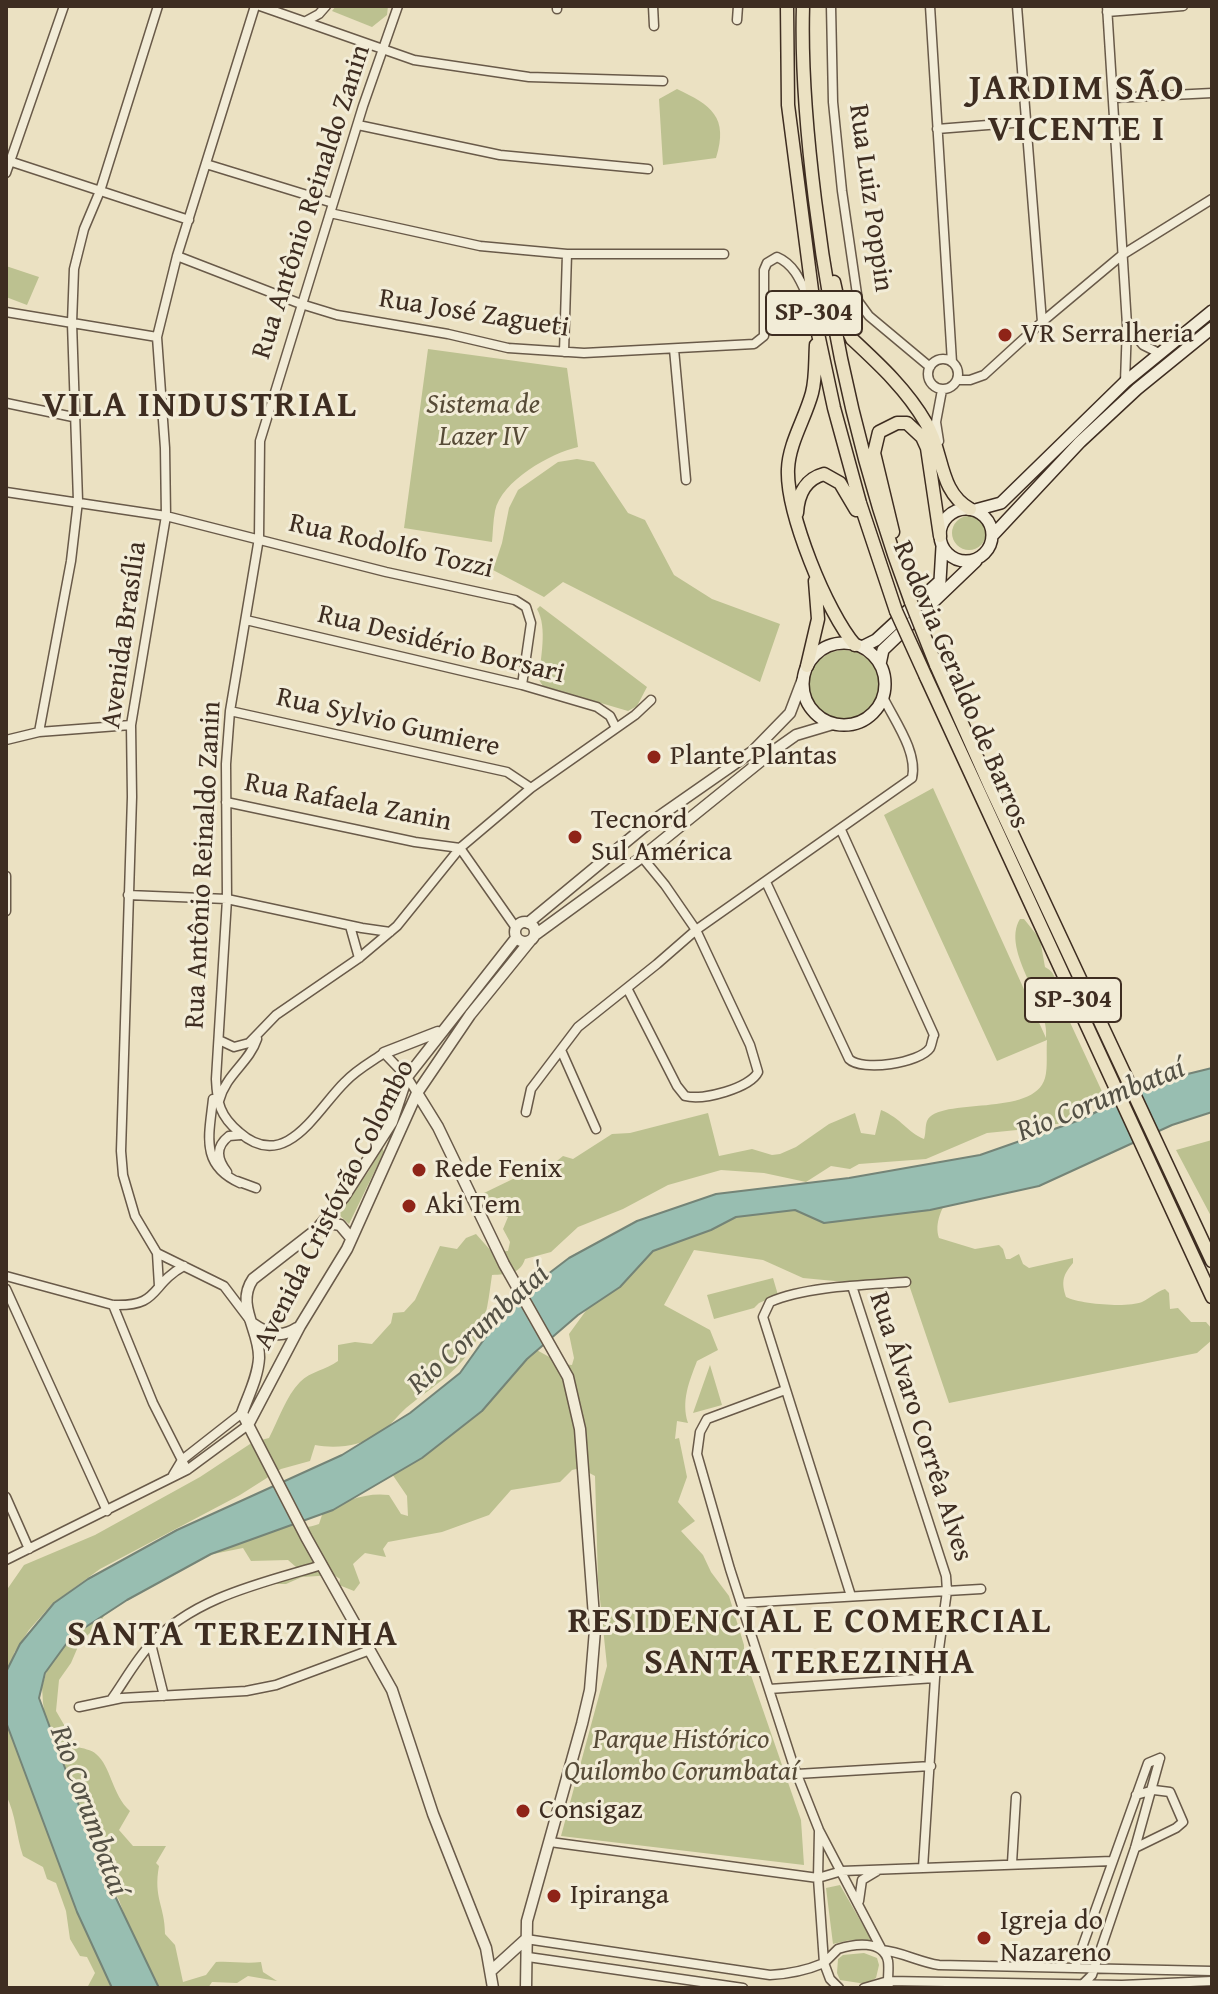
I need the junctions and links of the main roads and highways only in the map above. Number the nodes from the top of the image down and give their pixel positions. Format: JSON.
{"nodes":[{"id":1,"x":787,"y":6,"type":"edge"},
{"id":2,"x":803,"y":6,"type":"edge"},
{"id":3,"x":813,"y":187,"type":"junction"},
{"id":4,"x":1212,"y":311,"type":"edge"},
{"id":5,"x":1212,"y":328,"type":"edge"},
{"id":6,"x":817,"y":329,"type":"junction"},
{"id":7,"x":972,"y":509,"type":"junction"},
{"id":8,"x":797,"y":520,"type":"junction"},
{"id":9,"x":993,"y":535,"type":"junction"},
{"id":10,"x":941,"y":541,"type":"junction"},
{"id":11,"x":979,"y":558,"type":"junction"},
{"id":12,"x":814,"y":566,"type":"junction"},
{"id":13,"x":886,"y":579,"type":"junction"},
{"id":14,"x":910,"y":602,"type":"junction"},
{"id":15,"x":858,"y":646,"type":"junction"},
{"id":16,"x":880,"y":664,"type":"junction"},
{"id":17,"x":806,"y":671,"type":"junction"},
{"id":18,"x":1212,"y":1261,"type":"edge"},
{"id":19,"x":1212,"y":1297,"type":"edge"}],
"edges":[{"from":1,"to":6,"type":"highway","name":"Rodovia Geraldo de Barros","number":"SP-304"},
{"from":2,"to":3,"type":"highway","name":"Rodovia Geraldo de Barros","number":"SP-304"},
{"from":3,"to":7,"type":"highway"},
{"from":3,"to":14,"type":"highway","name":"Rodovia Geraldo de Barros","number":"SP-304"},
{"from":4,"to":7,"type":"main road"},
{"from":5,"to":9,"type":"main road"},
{"from":6,"to":8,"type":"highway"},
{"from":6,"to":13,"type":"highway","name":"Rodovia Geraldo de Barros","number":"SP-304"},
{"from":7,"to":9,"type":"main road"},
{"from":7,"to":10,"type":"main road"},
{"from":8,"to":12,"type":"highway"},
{"from":8,"to":13,"type":"highway"},
{"from":9,"to":11,"type":"main road"},
{"from":10,"to":11,"type":"main road"},
{"from":10,"to":14,"type":"highway"},
{"from":10,"to":15,"type":"main road"},
{"from":11,"to":16,"type":"main road"},
{"from":12,"to":15,"type":"highway"},
{"from":12,"to":17,"type":"highway"},
{"from":13,"to":19,"type":"highway","name":"Rodovia Geraldo de Barros","number":"SP-304","bridge":true},
{"from":14,"to":18,"type":"highway","name":"Rodovia Geraldo de Barros","number":"SP-304","bridge":true},
{"from":15,"to":16,"type":"main road"},
{"from":15,"to":17,"type":"main road"},
{"from":16,"to":17,"type":"main road"}]}
